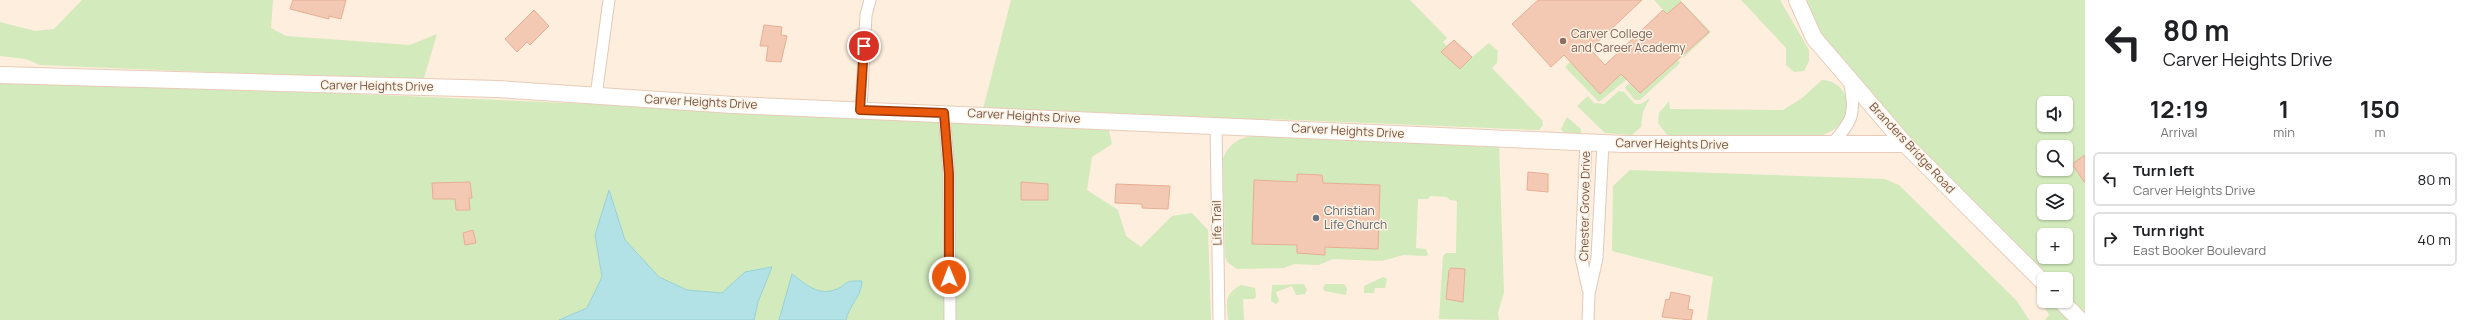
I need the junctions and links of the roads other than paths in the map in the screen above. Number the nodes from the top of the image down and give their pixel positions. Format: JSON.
{"nodes":[{"id":1,"x":609,"y":0,"type":"edge"},
{"id":2,"x":870,"y":0,"type":"edge"},
{"id":3,"x":1797,"y":0,"type":"edge"},
{"id":4,"x":0,"y":75,"type":"edge"},
{"id":5,"x":1849,"y":79,"type":"junction"},
{"id":6,"x":596,"y":96,"type":"junction"},
{"id":7,"x":860,"y":110,"type":"junction"},
{"id":8,"x":944,"y":113,"type":"junction"},
{"id":9,"x":1216,"y":125,"type":"junction"},
{"id":10,"x":1586,"y":142,"type":"junction"},
{"id":11,"x":1603,"y":143,"type":"junction"},
{"id":12,"x":1905,"y":144,"type":"junction"},
{"id":13,"x":1831,"y":145,"type":"junction"},
{"id":14,"x":2037,"y":276,"type":"edge"},
{"id":15,"x":1589,"y":294,"type":"junction"},
{"id":16,"x":2069,"y":308,"type":"edge"},
{"id":17,"x":950,"y":320,"type":"edge"},
{"id":18,"x":1219,"y":320,"type":"edge"},
{"id":19,"x":1588,"y":320,"type":"edge"},
{"id":20,"x":2080,"y":320,"type":"edge"}],
"edges":[{"from":1,"to":6,"type":"street"},
{"from":2,"to":7,"type":"street"},
{"from":3,"to":5,"type":"street","name":"Branders Bridge Road"},
{"from":4,"to":6,"type":"street","name":"Carver Heights Drive"},
{"from":5,"to":12,"type":"street","name":"Branders Bridge Road"},
{"from":5,"to":13,"type":"street"},
{"from":6,"to":7,"type":"street","name":"Carver Heights Drive"},
{"from":7,"to":8,"type":"street","name":"Carver Heights Drive"},
{"from":8,"to":9,"type":"street","name":"Carver Heights Drive"},
{"from":8,"to":17,"type":"street"},
{"from":9,"to":10,"type":"street","name":"Carver Heights Drive"},
{"from":9,"to":18,"type":"street","name":"Life Trail"},
{"from":10,"to":11,"type":"street","name":"Carver Heights Drive"},
{"from":10,"to":15,"type":"street","name":"Chester Grove Drive"},
{"from":11,"to":13,"type":"street","name":"Carver Heights Drive"},
{"from":11,"to":15,"type":"street","name":"Chester Grove Drive"},
{"from":12,"to":13,"type":"street","name":"Carver Heights Drive"},
{"from":12,"to":14,"type":"street","name":"Branders Bridge Road"},
{"from":15,"to":19,"type":"street","name":"Chester Grove Drive"},
{"from":16,"to":20,"type":"street"}]}
